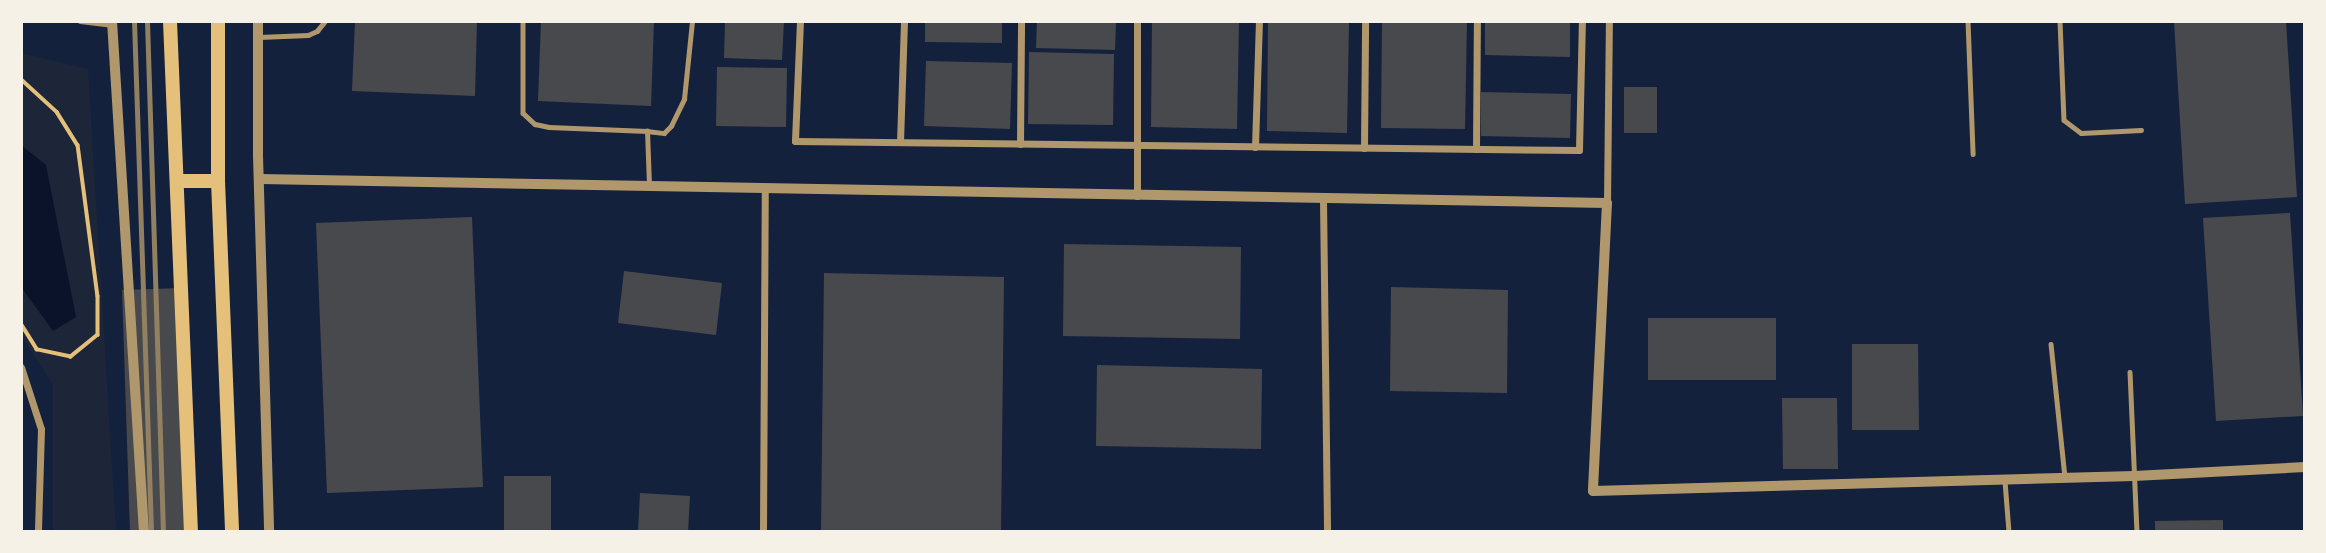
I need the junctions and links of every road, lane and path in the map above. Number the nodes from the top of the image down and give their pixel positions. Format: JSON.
{"nodes":[{"id":1,"x":80,"y":21,"type":"edge"},
{"id":2,"x":170,"y":21,"type":"edge"},
{"id":3,"x":218,"y":21,"type":"edge"},
{"id":4,"x":258,"y":21,"type":"edge"},
{"id":5,"x":325,"y":21,"type":"edge"},
{"id":6,"x":523,"y":21,"type":"edge"},
{"id":7,"x":692,"y":21,"type":"edge"},
{"id":8,"x":800,"y":21,"type":"edge"},
{"id":9,"x":904,"y":21,"type":"edge"},
{"id":10,"x":1020,"y":21,"type":"edge"},
{"id":11,"x":1137,"y":21,"type":"edge"},
{"id":12,"x":1258,"y":21,"type":"edge"},
{"id":13,"x":1365,"y":21,"type":"edge"},
{"id":14,"x":1477,"y":21,"type":"edge"},
{"id":15,"x":1582,"y":21,"type":"edge"},
{"id":16,"x":1609,"y":21,"type":"edge"},
{"id":17,"x":1968,"y":21,"type":"edge"},
{"id":18,"x":2060,"y":21,"type":"edge"},
{"id":19,"x":112,"y":23,"type":"edge"},
{"id":20,"x":258,"y":37,"type":"junction"},
{"id":21,"x":21,"y":79,"type":"edge"},
{"id":22,"x":2141,"y":130,"type":"dead end"},
{"id":23,"x":647,"y":131,"type":"junction"},
{"id":24,"x":900,"y":142,"type":"junction"},
{"id":25,"x":1020,"y":144,"type":"junction"},
{"id":26,"x":1137,"y":145,"type":"junction"},
{"id":27,"x":1255,"y":146,"type":"junction"},
{"id":28,"x":1364,"y":148,"type":"junction"},
{"id":29,"x":1476,"y":149,"type":"junction"},
{"id":30,"x":1973,"y":154,"type":"dead end"},
{"id":31,"x":260,"y":179,"type":"junction"},
{"id":32,"x":177,"y":181,"type":"junction"},
{"id":33,"x":218,"y":181,"type":"junction"},
{"id":34,"x":649,"y":185,"type":"junction"},
{"id":35,"x":765,"y":187,"type":"junction"},
{"id":36,"x":1137,"y":196,"type":"junction"},
{"id":37,"x":1324,"y":199,"type":"junction"},
{"id":38,"x":1607,"y":203,"type":"junction"},
{"id":39,"x":21,"y":324,"type":"edge"},
{"id":40,"x":2051,"y":344,"type":"dead end"},
{"id":41,"x":21,"y":368,"type":"edge"},
{"id":42,"x":2130,"y":372,"type":"dead end"},
{"id":43,"x":2305,"y":467,"type":"edge"},
{"id":44,"x":2134,"y":476,"type":"junction"},
{"id":45,"x":2066,"y":478,"type":"junction"},
{"id":46,"x":2005,"y":480,"type":"junction"},
{"id":47,"x":38,"y":532,"type":"edge"},
{"id":48,"x":145,"y":532,"type":"edge"},
{"id":49,"x":191,"y":532,"type":"edge"},
{"id":50,"x":232,"y":532,"type":"edge"},
{"id":51,"x":269,"y":532,"type":"edge"},
{"id":52,"x":763,"y":532,"type":"edge"},
{"id":53,"x":1327,"y":532,"type":"edge"},
{"id":54,"x":2009,"y":532,"type":"edge"},
{"id":55,"x":2137,"y":532,"type":"edge"}],
"edges":[{"from":1,"to":19,"type":"lane"},
{"from":2,"to":32,"type":"highway"},
{"from":3,"to":33,"type":"highway"},
{"from":4,"to":20,"type":"street"},
{"from":5,"to":20,"type":"lane"},
{"from":6,"to":23,"type":"lane"},
{"from":7,"to":23,"type":"lane"},
{"from":8,"to":24,"type":"street"},
{"from":9,"to":24,"type":"street"},
{"from":10,"to":25,"type":"street"},
{"from":11,"to":26,"type":"street"},
{"from":12,"to":27,"type":"street"},
{"from":13,"to":28,"type":"street"},
{"from":14,"to":29,"type":"street"},
{"from":15,"to":29,"type":"street"},
{"from":16,"to":38,"type":"street"},
{"from":17,"to":30,"type":"lane"},
{"from":18,"to":22,"type":"lane"},
{"from":19,"to":48,"type":"street"},
{"from":20,"to":31,"type":"street"},
{"from":21,"to":39,"type":"path"},
{"from":23,"to":34,"type":"lane"},
{"from":24,"to":25,"type":"street"},
{"from":25,"to":26,"type":"street"},
{"from":26,"to":27,"type":"street"},
{"from":26,"to":36,"type":"street"},
{"from":27,"to":28,"type":"street"},
{"from":28,"to":29,"type":"street"},
{"from":31,"to":34,"type":"street"},
{"from":31,"to":51,"type":"street"},
{"from":32,"to":33,"type":"highway"},
{"from":32,"to":49,"type":"highway"},
{"from":33,"to":50,"type":"highway"},
{"from":34,"to":35,"type":"street"},
{"from":35,"to":36,"type":"street"},
{"from":35,"to":52,"type":"street"},
{"from":36,"to":37,"type":"street"},
{"from":37,"to":38,"type":"street"},
{"from":37,"to":53,"type":"street"},
{"from":38,"to":46,"type":"street"},
{"from":40,"to":45,"type":"lane"},
{"from":41,"to":47,"type":"street"},
{"from":42,"to":44,"type":"lane"},
{"from":43,"to":44,"type":"street"},
{"from":44,"to":45,"type":"street"},
{"from":44,"to":55,"type":"lane"},
{"from":45,"to":46,"type":"street"},
{"from":46,"to":54,"type":"lane"}]}
